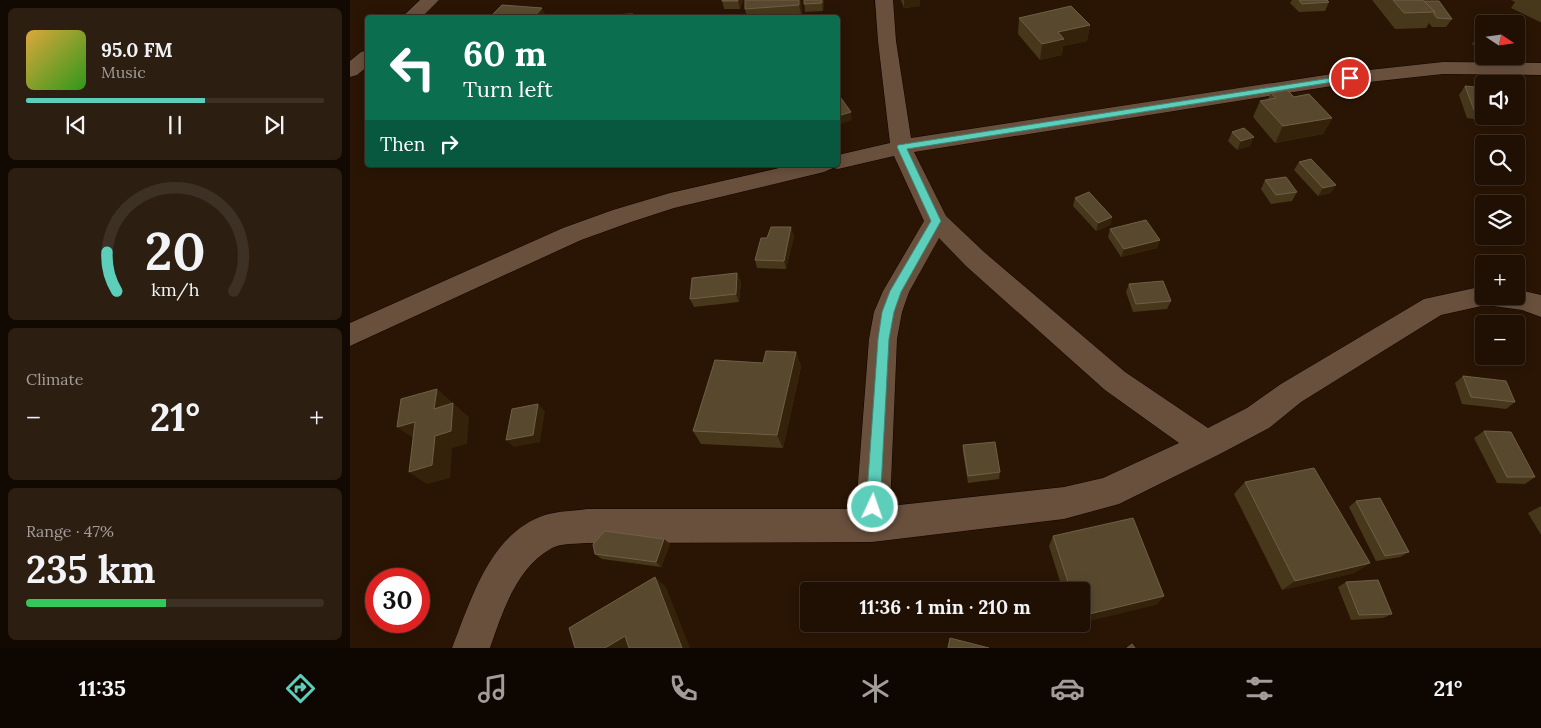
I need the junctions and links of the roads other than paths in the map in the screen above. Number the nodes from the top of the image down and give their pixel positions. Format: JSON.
{"nodes":[{"id":1,"x":430,"y":0,"type":"edge"},
{"id":2,"x":884,"y":0,"type":"edge"},
{"id":3,"x":413,"y":15,"type":"edge"},
{"id":4,"x":365,"y":58,"type":"edge"},
{"id":5,"x":1541,"y":69,"type":"edge"},
{"id":6,"x":350,"y":71,"type":"edge"},
{"id":7,"x":901,"y":147,"type":"junction"},
{"id":8,"x":840,"y":162,"type":"edge"},
{"id":9,"x":815,"y":167,"type":"edge"},
{"id":10,"x":936,"y":221,"type":"junction"},
{"id":11,"x":1475,"y":298,"type":"edge"},
{"id":12,"x":1525,"y":300,"type":"edge"},
{"id":13,"x":1541,"y":306,"type":"edge"},
{"id":14,"x":350,"y":335,"type":"edge"},
{"id":15,"x":1207,"y":444,"type":"junction"},
{"id":16,"x":872,"y":526,"type":"junction"},
{"id":17,"x":471,"y":648,"type":"edge"}],
"edges":[{"from":1,"to":3,"type":"street"},
{"from":2,"to":7,"type":"street"},
{"from":4,"to":6,"type":"street"},
{"from":5,"to":7,"type":"street"},
{"from":7,"to":8,"type":"street"},
{"from":7,"to":10,"type":"street"},
{"from":9,"to":14,"type":"street"},
{"from":10,"to":15,"type":"street"},
{"from":10,"to":16,"type":"street"},
{"from":11,"to":15,"type":"street"},
{"from":12,"to":13,"type":"street"},
{"from":15,"to":16,"type":"street"},
{"from":16,"to":17,"type":"street"}]}
